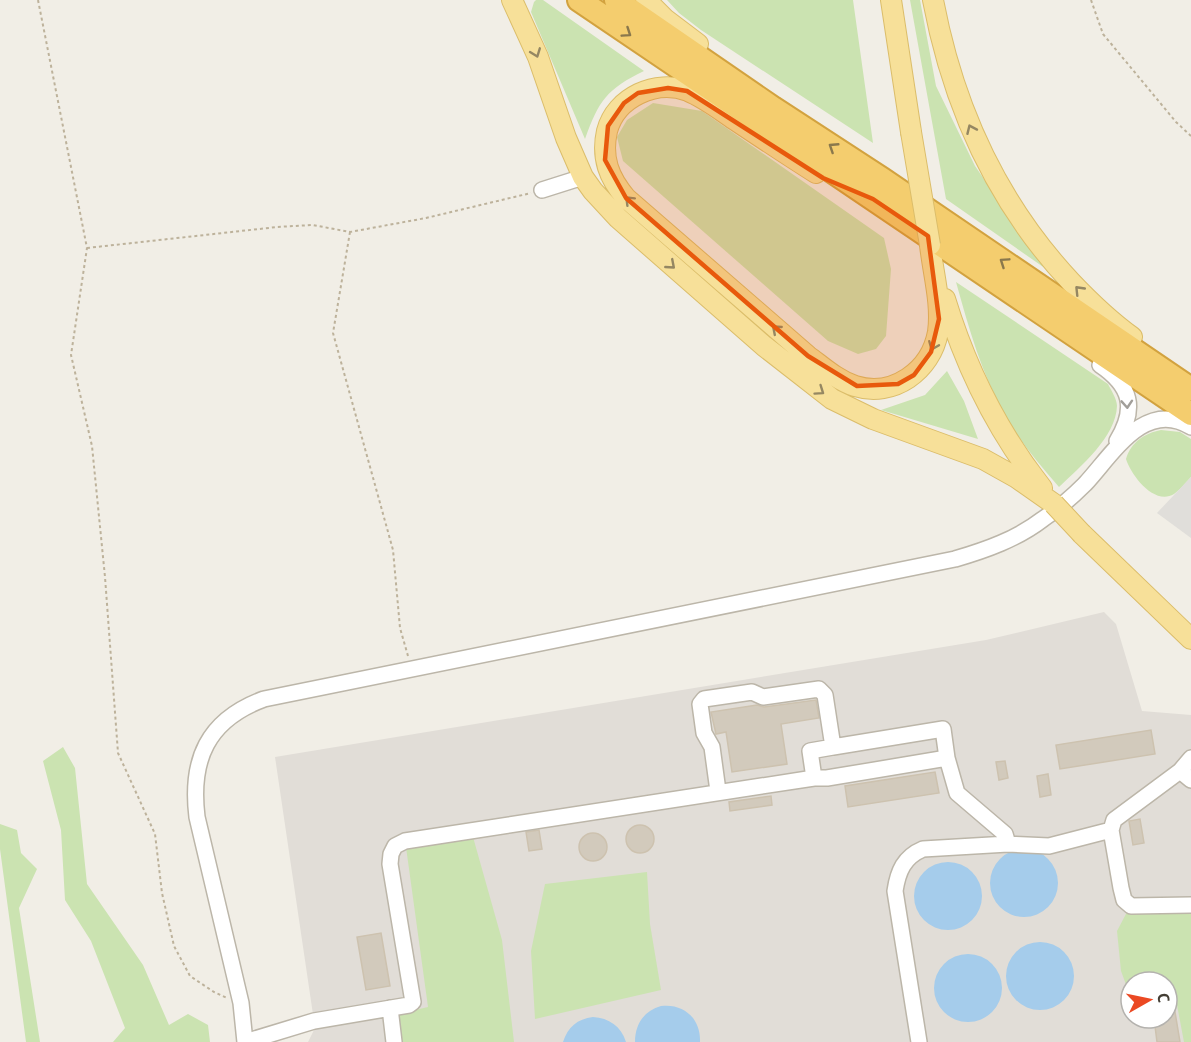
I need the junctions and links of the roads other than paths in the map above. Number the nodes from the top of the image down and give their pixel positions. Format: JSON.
{"nodes":[{"id":1,"x":512,"y":0,"type":"edge"},
{"id":2,"x":579,"y":0,"type":"edge"},
{"id":3,"x":616,"y":0,"type":"edge"},
{"id":4,"x":646,"y":0,"type":"edge"},
{"id":5,"x":891,"y":0,"type":"edge"},
{"id":6,"x":933,"y":0,"type":"edge"},
{"id":7,"x":773,"y":108,"type":"junction"},
{"id":8,"x":583,"y":177,"type":"junction"},
{"id":9,"x":542,"y":190,"type":"road end"},
{"id":10,"x":873,"y":199,"type":"junction"},
{"id":11,"x":939,"y":291,"type":"junction"},
{"id":12,"x":1013,"y":293,"type":"junction"},
{"id":13,"x":1191,"y":378,"type":"edge"},
{"id":14,"x":1191,"y":389,"type":"edge"},
{"id":15,"x":1191,"y":414,"type":"edge"},
{"id":16,"x":1191,"y":428,"type":"edge"},
{"id":17,"x":1106,"y":459,"type":"junction"},
{"id":18,"x":1022,"y":474,"type":"junction"},
{"id":19,"x":1191,"y":639,"type":"edge"},
{"id":20,"x":833,"y":747,"type":"junction"},
{"id":21,"x":947,"y":758,"type":"junction"},
{"id":22,"x":1191,"y":758,"type":"edge"},
{"id":23,"x":1186,"y":776,"type":"edge"},
{"id":24,"x":814,"y":777,"type":"junction"},
{"id":25,"x":718,"y":791,"type":"junction"},
{"id":26,"x":1111,"y":830,"type":"junction"},
{"id":27,"x":1008,"y":844,"type":"junction"},
{"id":28,"x":1191,"y":905,"type":"edge"},
{"id":29,"x":390,"y":1008,"type":"junction"},
{"id":30,"x":245,"y":1042,"type":"edge"},
{"id":31,"x":394,"y":1042,"type":"edge"},
{"id":32,"x":919,"y":1042,"type":"edge"}],
"edges":[{"from":1,"to":8,"type":"main road","one_way":true},
{"from":2,"to":10,"type":"highway","one_way":true},
{"from":3,"to":7,"type":"highway"},
{"from":4,"to":7,"type":"main road"},
{"from":5,"to":11,"type":"main road","bridge":true},
{"from":13,"to":6,"type":"main road","one_way":true},
{"from":14,"to":7,"type":"highway","one_way":true},
{"from":8,"to":9,"type":"street"},
{"from":8,"to":18,"type":"main road","one_way":true},
{"from":11,"to":10,"type":"main road","one_way":true},
{"from":10,"to":12,"type":"highway"},
{"from":11,"to":18,"type":"main road"},
{"from":12,"to":15,"type":"highway"},
{"from":12,"to":17,"type":"street","one_way":true},
{"from":16,"to":17,"type":"street"},
{"from":17,"to":30,"type":"street"},
{"from":18,"to":19,"type":"main road","bridge":true},
{"from":20,"to":21,"type":"street"},
{"from":20,"to":24,"type":"street"},
{"from":20,"to":25,"type":"street"},
{"from":21,"to":24,"type":"street"},
{"from":21,"to":27,"type":"street"},
{"from":22,"to":23,"type":"street"},
{"from":23,"to":26,"type":"street"},
{"from":24,"to":25,"type":"street"},
{"from":25,"to":29,"type":"street"},
{"from":26,"to":27,"type":"street"},
{"from":26,"to":28,"type":"street"},
{"from":27,"to":32,"type":"street"},
{"from":29,"to":30,"type":"street"},
{"from":29,"to":31,"type":"street"}]}
